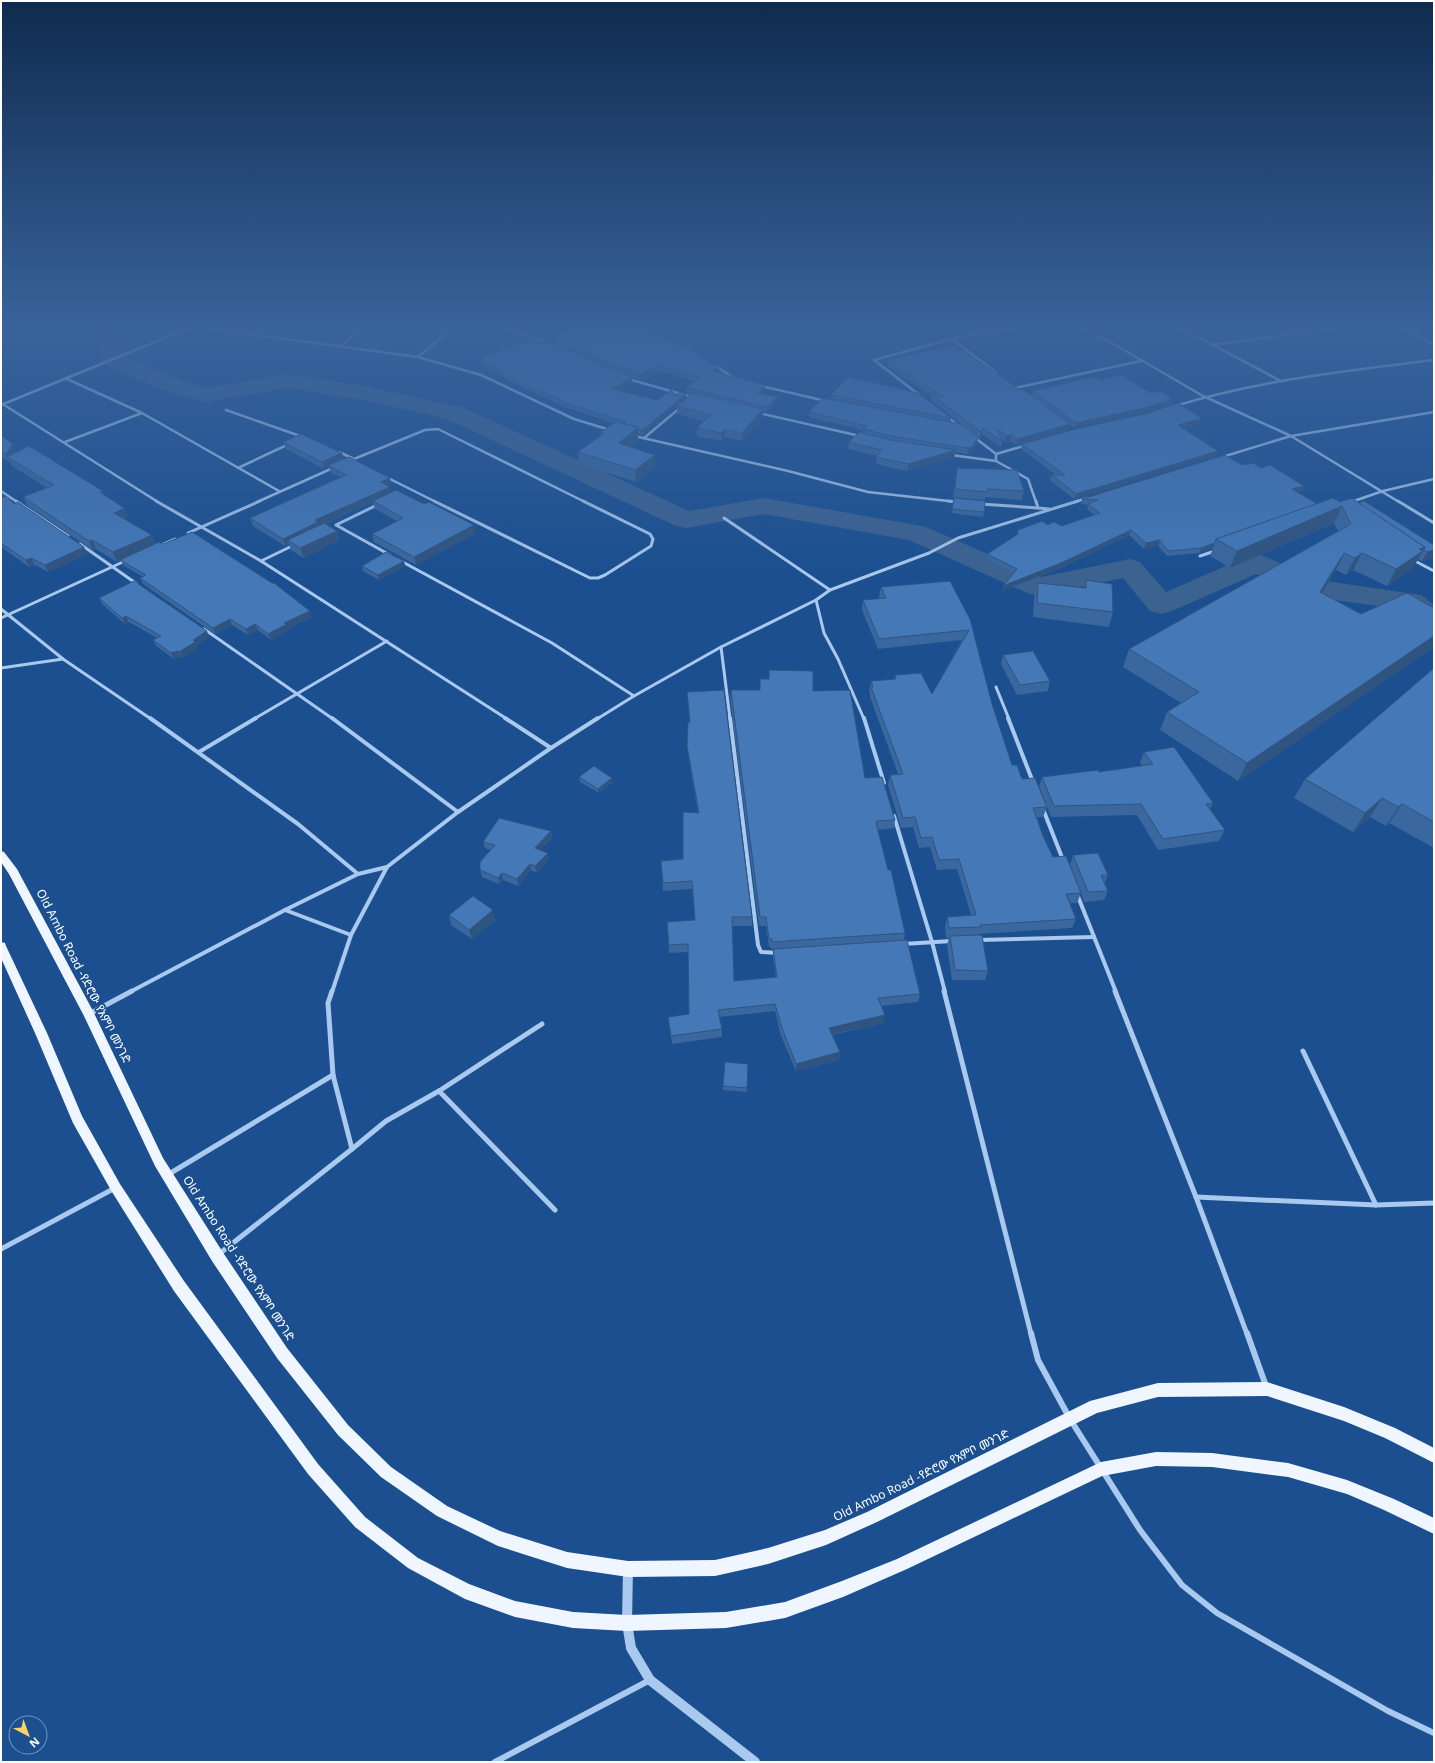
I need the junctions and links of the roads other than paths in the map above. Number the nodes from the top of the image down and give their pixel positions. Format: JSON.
{"nodes":[{"id":1,"x":12,"y":410,"type":"edge"},
{"id":2,"x":136,"y":410,"type":"edge"},
{"id":3,"x":226,"y":410,"type":"dead end"},
{"id":4,"x":556,"y":410,"type":"edge"},
{"id":5,"x":677,"y":410,"type":"edge"},
{"id":6,"x":1235,"y":410,"type":"edge"},
{"id":7,"x":754,"y":411,"type":"edge"},
{"id":8,"x":1434,"y":412,"type":"edge"},
{"id":9,"x":142,"y":413,"type":"junction"},
{"id":10,"x":941,"y":413,"type":"edge"},
{"id":11,"x":953,"y":426,"type":"edge"},
{"id":12,"x":613,"y":431,"type":"edge"},
{"id":13,"x":629,"y":434,"type":"edge"},
{"id":14,"x":972,"y":436,"type":"edge"},
{"id":15,"x":1290,"y":436,"type":"junction"},
{"id":16,"x":644,"y":438,"type":"junction"},
{"id":17,"x":867,"y":438,"type":"edge"},
{"id":18,"x":298,"y":441,"type":"edge"},
{"id":19,"x":64,"y":442,"type":"junction"},
{"id":20,"x":1032,"y":443,"type":"edge"},
{"id":21,"x":291,"y":444,"type":"edge"},
{"id":22,"x":333,"y":449,"type":"edge"},
{"id":23,"x":996,"y":454,"type":"junction"},
{"id":24,"x":950,"y":455,"type":"edge"},
{"id":25,"x":353,"y":459,"type":"junction"},
{"id":26,"x":1216,"y":459,"type":"edge"},
{"id":27,"x":996,"y":461,"type":"junction"},
{"id":28,"x":346,"y":462,"type":"edge"},
{"id":29,"x":360,"y":463,"type":"edge"},
{"id":30,"x":340,"y":465,"type":"edge"},
{"id":31,"x":238,"y":468,"type":"junction"},
{"id":32,"x":380,"y":474,"type":"edge"},
{"id":33,"x":1434,"y":479,"type":"edge"},
{"id":34,"x":408,"y":489,"type":"junction"},
{"id":35,"x":1,"y":490,"type":"edge"},
{"id":36,"x":279,"y":491,"type":"junction"},
{"id":37,"x":1383,"y":491,"type":"junction"},
{"id":38,"x":401,"y":493,"type":"edge"},
{"id":39,"x":1088,"y":498,"type":"edge"},
{"id":40,"x":382,"y":502,"type":"edge"},
{"id":41,"x":960,"y":502,"type":"edge"},
{"id":42,"x":976,"y":503,"type":"edge"},
{"id":43,"x":1343,"y":505,"type":"edge"},
{"id":44,"x":1038,"y":508,"type":"junction"},
{"id":45,"x":1051,"y":509,"type":"junction"},
{"id":46,"x":724,"y":518,"type":"dead end"},
{"id":47,"x":1434,"y":522,"type":"edge"},
{"id":48,"x":336,"y":525,"type":"junction"},
{"id":49,"x":203,"y":527,"type":"junction"},
{"id":50,"x":329,"y":528,"type":"edge"},
{"id":51,"x":295,"y":544,"type":"edge"},
{"id":52,"x":154,"y":548,"type":"edge"},
{"id":53,"x":1222,"y":549,"type":"edge"},
{"id":54,"x":1407,"y":555,"type":"edge"},
{"id":55,"x":1200,"y":556,"type":"dead end"},
{"id":56,"x":126,"y":561,"type":"edge"},
{"id":57,"x":261,"y":561,"type":"junction"},
{"id":58,"x":112,"y":567,"type":"junction"},
{"id":59,"x":1434,"y":571,"type":"edge"},
{"id":60,"x":144,"y":589,"type":"edge"},
{"id":61,"x":830,"y":590,"type":"junction"},
{"id":62,"x":816,"y":600,"type":"junction"},
{"id":63,"x":1,"y":608,"type":"edge"},
{"id":64,"x":8,"y":614,"type":"junction"},
{"id":65,"x":1,"y":618,"type":"edge"},
{"id":66,"x":202,"y":628,"type":"edge"},
{"id":67,"x":387,"y":641,"type":"junction"},
{"id":68,"x":721,"y":647,"type":"junction"},
{"id":69,"x":63,"y":659,"type":"junction"},
{"id":70,"x":1,"y":668,"type":"edge"},
{"id":71,"x":996,"y":687,"type":"dead end"},
{"id":72,"x":300,"y":694,"type":"junction"},
{"id":73,"x":634,"y":696,"type":"junction"},
{"id":74,"x":551,"y":748,"type":"junction"},
{"id":75,"x":199,"y":752,"type":"junction"},
{"id":76,"x":885,"y":788,"type":"edge"},
{"id":77,"x":1036,"y":790,"type":"edge"},
{"id":78,"x":1042,"y":805,"type":"edge"},
{"id":79,"x":892,"y":810,"type":"edge"},
{"id":80,"x":458,"y":812,"type":"junction"},
{"id":81,"x":1,"y":856,"type":"edge"},
{"id":82,"x":1065,"y":864,"type":"edge"},
{"id":83,"x":387,"y":867,"type":"junction"},
{"id":84,"x":358,"y":874,"type":"junction"},
{"id":85,"x":1074,"y":886,"type":"edge"},
{"id":86,"x":285,"y":910,"type":"junction"},
{"id":87,"x":351,"y":935,"type":"junction"},
{"id":88,"x":1094,"y":937,"type":"junction"},
{"id":89,"x":956,"y":941,"type":"edge"},
{"id":90,"x":971,"y":941,"type":"edge"},
{"id":91,"x":932,"y":942,"type":"junction"},
{"id":92,"x":894,"y":945,"type":"edge"},
{"id":93,"x":1,"y":946,"type":"edge"},
{"id":94,"x":786,"y":953,"type":"edge"},
{"id":95,"x":89,"y":1014,"type":"junction"},
{"id":96,"x":542,"y":1024,"type":"dead end"},
{"id":97,"x":1303,"y":1051,"type":"dead end"},
{"id":98,"x":333,"y":1075,"type":"junction"},
{"id":99,"x":439,"y":1091,"type":"junction"},
{"id":100,"x":352,"y":1149,"type":"junction"},
{"id":101,"x":168,"y":1175,"type":"junction"},
{"id":102,"x":116,"y":1188,"type":"junction"},
{"id":103,"x":1196,"y":1196,"type":"junction"},
{"id":104,"x":1434,"y":1203,"type":"edge"},
{"id":105,"x":1376,"y":1205,"type":"junction"},
{"id":106,"x":555,"y":1210,"type":"dead end"},
{"id":107,"x":1,"y":1249,"type":"edge"},
{"id":108,"x":217,"y":1256,"type":"junction"},
{"id":109,"x":1267,"y":1389,"type":"junction"},
{"id":110,"x":1070,"y":1419,"type":"junction"},
{"id":111,"x":1434,"y":1456,"type":"edge"},
{"id":112,"x":1101,"y":1469,"type":"junction"},
{"id":113,"x":1434,"y":1526,"type":"edge"},
{"id":114,"x":628,"y":1569,"type":"junction"},
{"id":115,"x":627,"y":1623,"type":"junction"},
{"id":116,"x":650,"y":1680,"type":"junction"},
{"id":117,"x":1434,"y":1733,"type":"edge"},
{"id":118,"x":495,"y":1762,"type":"edge"},
{"id":119,"x":755,"y":1762,"type":"edge"}],
"edges":[{"from":1,"to":19,"type":"street"},
{"from":2,"to":9,"type":"street"},
{"from":3,"to":18,"type":"street"},
{"from":4,"to":12,"type":"street"},
{"from":5,"to":16,"type":"street"},
{"from":6,"to":15,"type":"street"},
{"from":7,"to":17,"type":"street"},
{"from":8,"to":15,"type":"street"},
{"from":9,"to":19,"type":"street"},
{"from":9,"to":31,"type":"street"},
{"from":10,"to":11,"type":"street"},
{"from":13,"to":16,"type":"street"},
{"from":14,"to":23,"type":"street"},
{"from":15,"to":26,"type":"street"},
{"from":15,"to":37,"type":"street"},
{"from":16,"to":41,"type":"street"},
{"from":19,"to":49,"type":"street"},
{"from":20,"to":23,"type":"street"},
{"from":21,"to":31,"type":"street"},
{"from":22,"to":25,"type":"street"},
{"from":23,"to":27,"type":"street"},
{"from":24,"to":27,"type":"street"},
{"from":25,"to":28,"type":"street"},
{"from":25,"to":29,"type":"street"},
{"from":25,"to":34,"type":"street"},
{"from":27,"to":44,"type":"street"},
{"from":30,"to":36,"type":"street"},
{"from":31,"to":36,"type":"street"},
{"from":32,"to":34,"type":"street"},
{"from":33,"to":37,"type":"street"},
{"from":34,"to":38,"type":"street"},
{"from":35,"to":58,"type":"street"},
{"from":36,"to":49,"type":"street"},
{"from":37,"to":43,"type":"street"},
{"from":37,"to":47,"type":"street"},
{"from":39,"to":45,"type":"street"},
{"from":40,"to":48,"type":"street"},
{"from":42,"to":44,"type":"street"},
{"from":44,"to":45,"type":"street"},
{"from":45,"to":61,"type":"street"},
{"from":46,"to":61,"type":"street"},
{"from":48,"to":50,"type":"street"},
{"from":48,"to":73,"type":"street"},
{"from":49,"to":52,"type":"street"},
{"from":49,"to":57,"type":"street"},
{"from":51,"to":57,"type":"street"},
{"from":53,"to":55,"type":"street"},
{"from":54,"to":59,"type":"street"},
{"from":56,"to":58,"type":"street"},
{"from":57,"to":67,"type":"street"},
{"from":58,"to":60,"type":"street"},
{"from":58,"to":64,"type":"street"},
{"from":61,"to":62,"type":"street"},
{"from":62,"to":68,"type":"street"},
{"from":62,"to":76,"type":"street"},
{"from":63,"to":64,"type":"street"},
{"from":64,"to":65,"type":"street"},
{"from":64,"to":69,"type":"street"},
{"from":66,"to":72,"type":"street"},
{"from":67,"to":72,"type":"street"},
{"from":67,"to":74,"type":"street"},
{"from":68,"to":73,"type":"street"},
{"from":68,"to":94,"type":"street"},
{"from":69,"to":70,"type":"street"},
{"from":69,"to":75,"type":"street"},
{"from":71,"to":77,"type":"street"},
{"from":72,"to":75,"type":"street"},
{"from":72,"to":80,"type":"street"},
{"from":73,"to":74,"type":"street"},
{"from":74,"to":80,"type":"street"},
{"from":75,"to":84,"type":"street"},
{"from":78,"to":82,"type":"street"},
{"from":79,"to":91,"type":"street"},
{"from":80,"to":83,"type":"street"},
{"from":81,"to":95,"type":"main road","name":"Old Ambo Road -የድሮው የአምቦ መንገድ"},
{"from":83,"to":84,"type":"street"},
{"from":83,"to":87,"type":"street"},
{"from":84,"to":86,"type":"street"},
{"from":85,"to":88,"type":"street"},
{"from":86,"to":87,"type":"street"},
{"from":86,"to":95,"type":"street"},
{"from":87,"to":98,"type":"street"},
{"from":88,"to":90,"type":"street"},
{"from":88,"to":103,"type":"street"},
{"from":89,"to":91,"type":"street"},
{"from":91,"to":92,"type":"street"},
{"from":91,"to":110,"type":"street"},
{"from":93,"to":102,"type":"main road"},
{"from":95,"to":101,"type":"main road","name":"Old Ambo Road -የድሮው የአምቦ መንገድ"},
{"from":96,"to":99,"type":"street"},
{"from":97,"to":105,"type":"street"},
{"from":98,"to":100,"type":"street"},
{"from":98,"to":101,"type":"street"},
{"from":99,"to":100,"type":"street"},
{"from":99,"to":106,"type":"street"},
{"from":100,"to":108,"type":"street"},
{"from":101,"to":108,"type":"main road","name":"Old Ambo Road -የድሮው የአምቦ መንገድ"},
{"from":102,"to":107,"type":"street"},
{"from":102,"to":115,"type":"main road"},
{"from":103,"to":105,"type":"street"},
{"from":103,"to":109,"type":"street"},
{"from":104,"to":105,"type":"street"},
{"from":108,"to":114,"type":"main road","name":"Old Ambo Road -የድሮው የአምቦ መንገድ"},
{"from":109,"to":110,"type":"main road","name":"Old Ambo Road -የድሮው የአምቦ መንገድ"},
{"from":109,"to":111,"type":"main road","name":"Old Ambo Road -የድሮው የአምቦ መንገድ"},
{"from":110,"to":112,"type":"street"},
{"from":110,"to":114,"type":"main road","name":"Old Ambo Road -የድሮው የአምቦ መንገድ"},
{"from":112,"to":113,"type":"main road"},
{"from":112,"to":115,"type":"main road"},
{"from":112,"to":117,"type":"street"},
{"from":114,"to":115,"type":"street"},
{"from":115,"to":116,"type":"street"},
{"from":116,"to":118,"type":"street"},
{"from":116,"to":119,"type":"street"}]}
